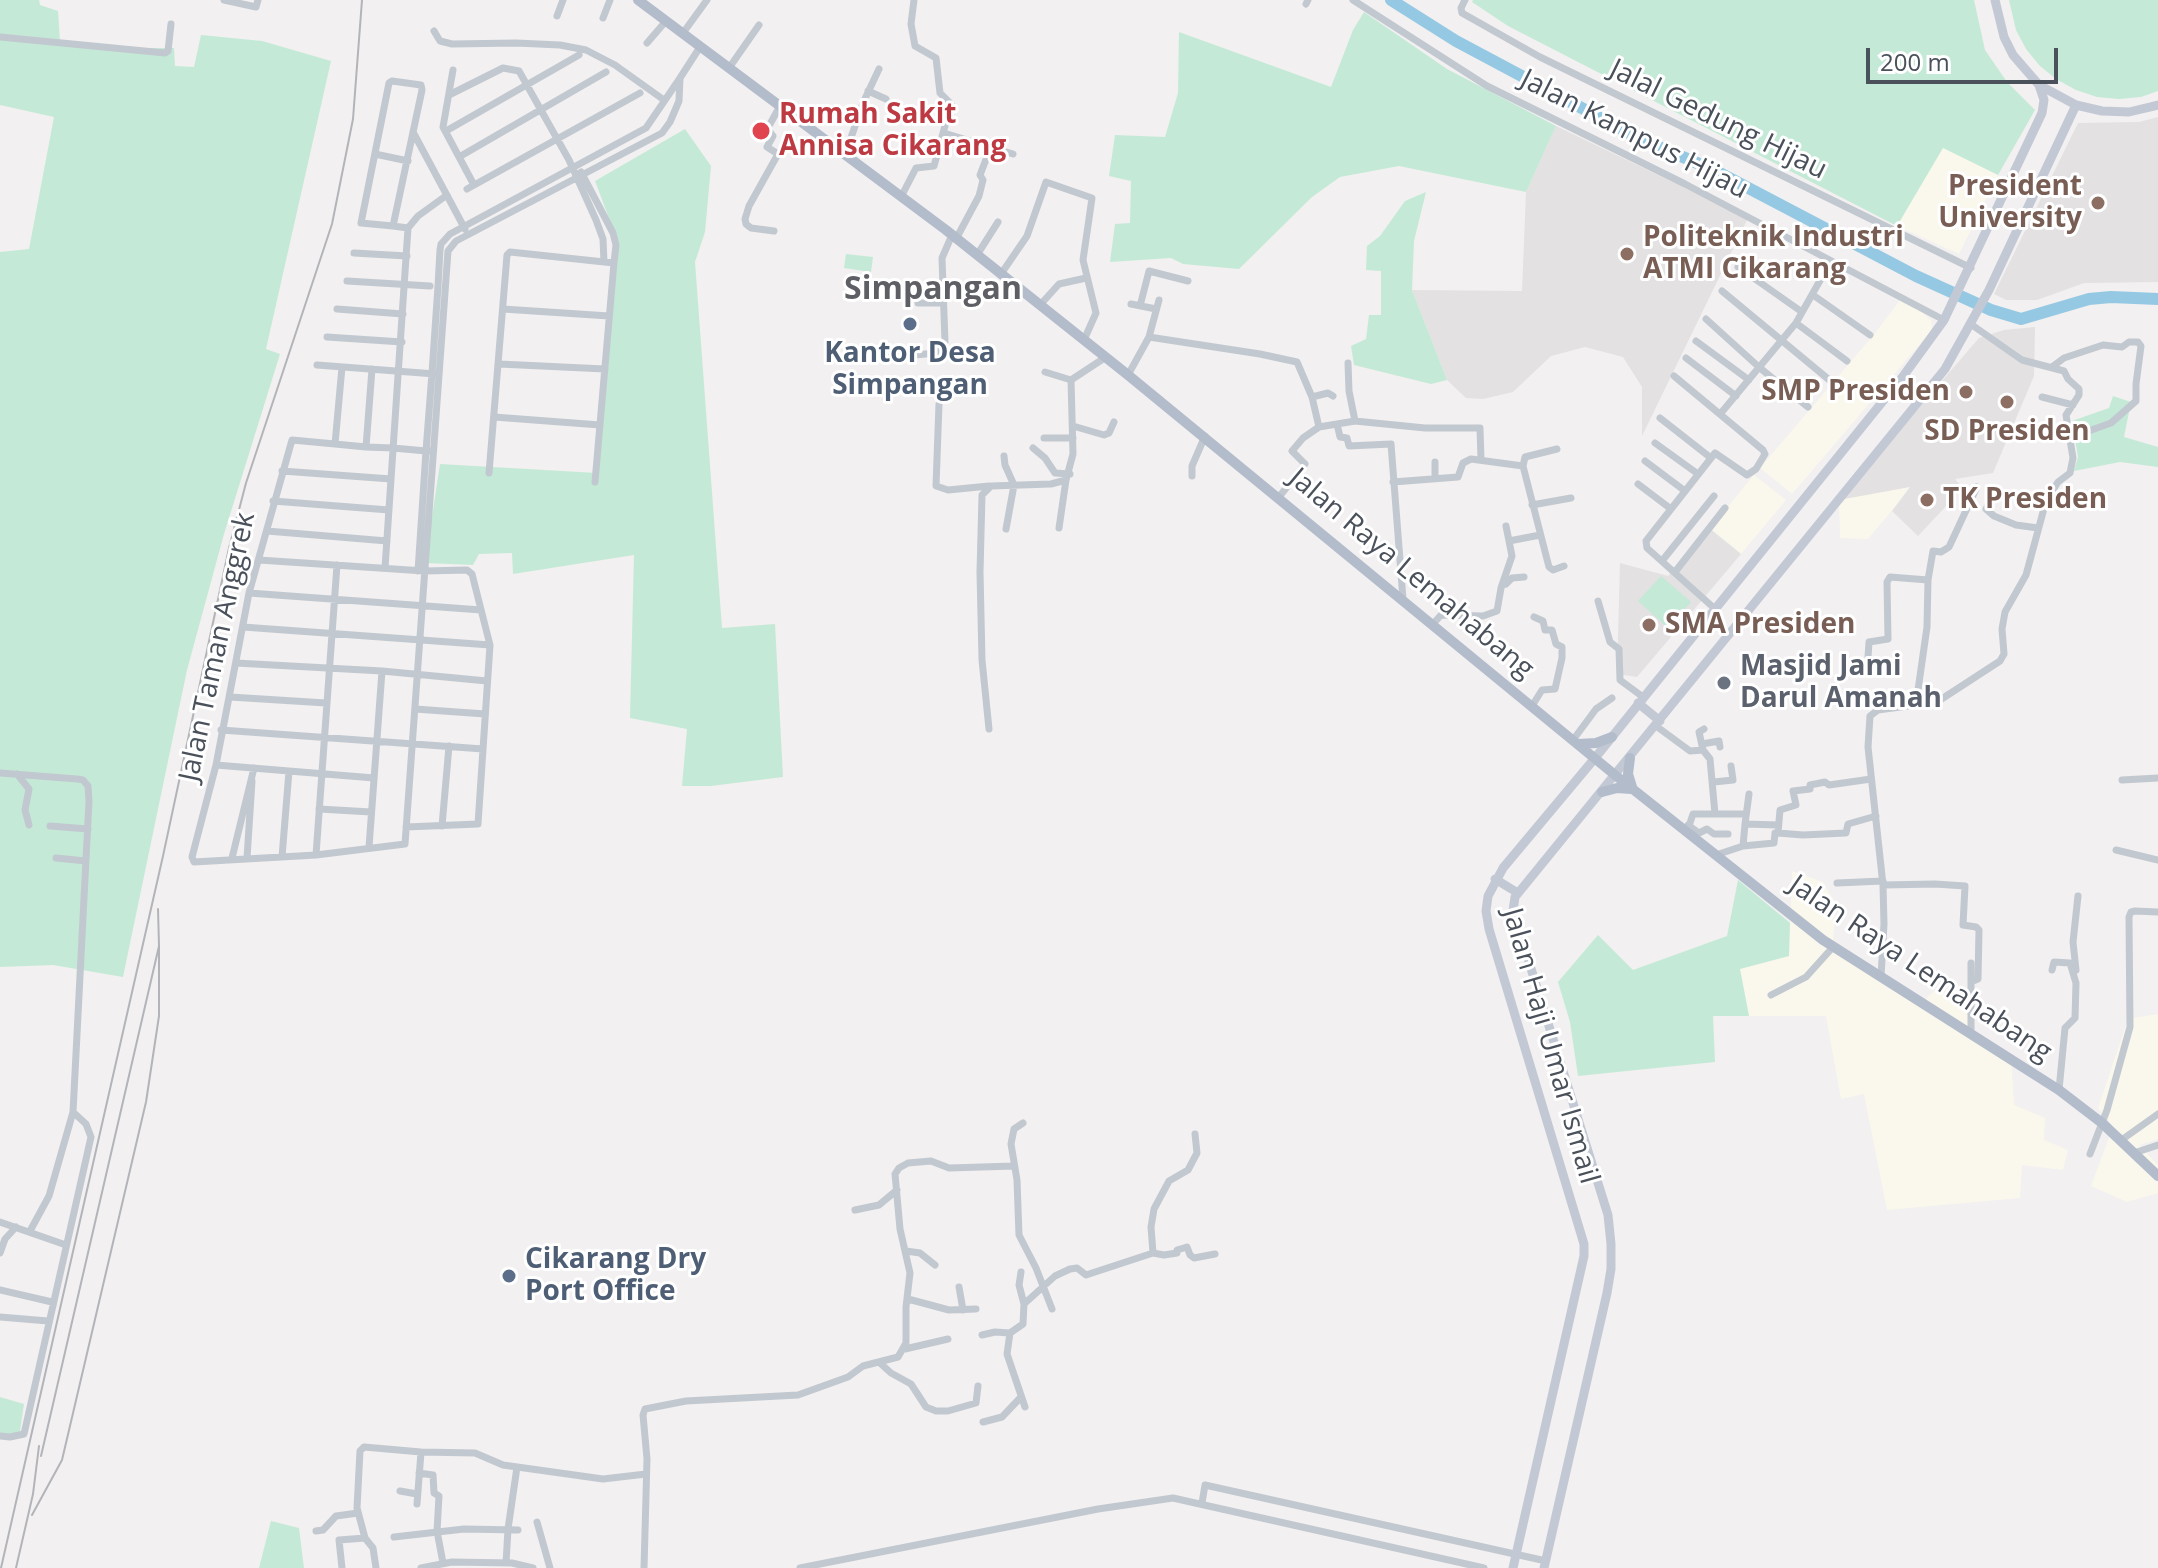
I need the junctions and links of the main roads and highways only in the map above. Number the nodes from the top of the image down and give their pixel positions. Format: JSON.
{"nodes":[{"id":1,"x":638,"y":0,"type":"edge"},
{"id":2,"x":1995,"y":0,"type":"edge"},
{"id":3,"x":2039,"y":85,"type":"junction"},
{"id":4,"x":2076,"y":105,"type":"junction"},
{"id":5,"x":2158,"y":105,"type":"edge"},
{"id":6,"x":1640,"y":700,"type":"junction"},
{"id":7,"x":1658,"y":723,"type":"junction"},
{"id":8,"x":1612,"y":737,"type":"junction"},
{"id":9,"x":1575,"y":742,"type":"junction"},
{"id":10,"x":1595,"y":758,"type":"junction"},
{"id":11,"x":1630,"y":758,"type":"junction"},
{"id":12,"x":1615,"y":775,"type":"junction"},
{"id":13,"x":1633,"y":789,"type":"junction"},
{"id":14,"x":1602,"y":792,"type":"junction"},
{"id":15,"x":1495,"y":879,"type":"junction"},
{"id":16,"x":1518,"y":893,"type":"junction"},
{"id":17,"x":2158,"y":1176,"type":"edge"},
{"id":18,"x":1545,"y":1565,"type":"edge"},
{"id":19,"x":1513,"y":1568,"type":"edge"}],
"edges":[{"from":1,"to":9,"type":"main road","name":"Jalan Raya Lemahabang"},
{"from":2,"to":3,"type":"main road"},
{"from":3,"to":4,"type":"main road"},
{"from":3,"to":6,"type":"main road","name":"Jalan Haji Umar Ismail"},
{"from":4,"to":5,"type":"main road"},
{"from":4,"to":7,"type":"main road","name":"Jalan Haji Umar Ismail"},
{"from":6,"to":7,"type":"main road"},
{"from":6,"to":8,"type":"main road","name":"Jalan Haji Umar Ismail"},
{"from":7,"to":11,"type":"main road","name":"Jalan Haji Umar Ismail"},
{"from":8,"to":9,"type":"main road"},
{"from":8,"to":10,"type":"main road","name":"Jalan Haji Umar Ismail"},
{"from":9,"to":10,"type":"main road","name":"Jalan Raya Lemahabang"},
{"from":10,"to":12,"type":"main road","name":"Jalan Raya Lemahabang"},
{"from":10,"to":15,"type":"main road","name":"Jalan Haji Umar Ismail"},
{"from":11,"to":12,"type":"main road","name":"Jalan Haji Umar Ismail"},
{"from":11,"to":13,"type":"main road"},
{"from":12,"to":13,"type":"main road","name":"Jalan Raya Lemahabang"},
{"from":12,"to":14,"type":"main road","name":"Jalan Haji Umar Ismail"},
{"from":13,"to":14,"type":"main road"},
{"from":13,"to":17,"type":"main road","name":"Jalan Raya Lemahabang"},
{"from":14,"to":16,"type":"main road","name":"Jalan Haji Umar Ismail"},
{"from":15,"to":16,"type":"main road"},
{"from":15,"to":19,"type":"main road","name":"Jalan Haji Umar Ismail"},
{"from":16,"to":18,"type":"main road","name":"Jalan Haji Umar Ismail"}]}
